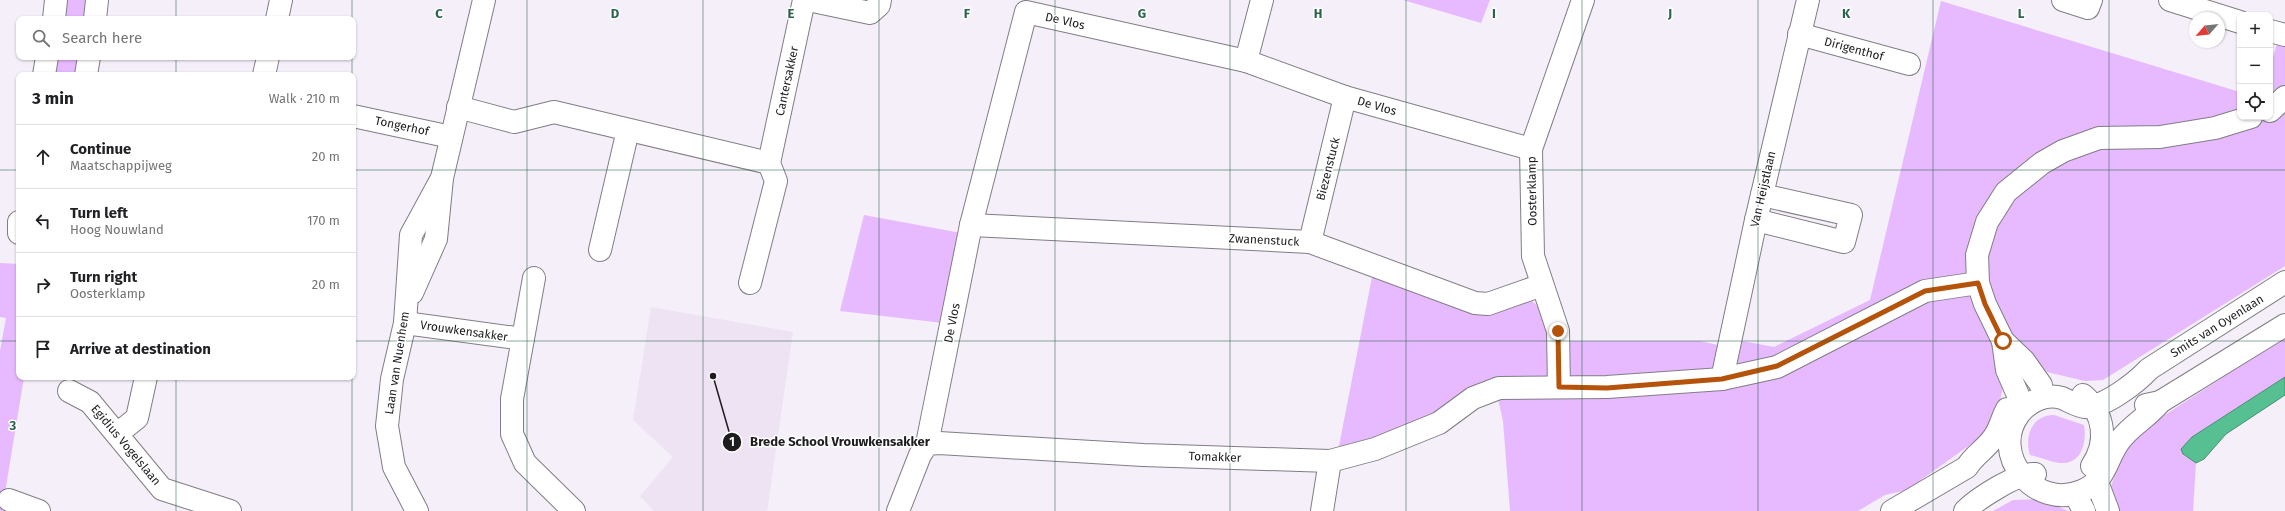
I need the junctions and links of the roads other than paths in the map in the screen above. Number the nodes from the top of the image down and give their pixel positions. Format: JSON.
{"nodes":[{"id":1,"x":56,"y":0,"type":"edge"},
{"id":2,"x":97,"y":0,"type":"edge"},
{"id":3,"x":281,"y":0,"type":"edge"},
{"id":4,"x":484,"y":0,"type":"edge"},
{"id":5,"x":804,"y":0,"type":"edge"},
{"id":6,"x":808,"y":0,"type":"edge"},
{"id":7,"x":1262,"y":0,"type":"edge"},
{"id":8,"x":1583,"y":0,"type":"edge"},
{"id":9,"x":1808,"y":0,"type":"edge"},
{"id":10,"x":2063,"y":0,"type":"edge"},
{"id":11,"x":2091,"y":0,"type":"edge"},
{"id":12,"x":2170,"y":0,"type":"edge"},
{"id":13,"x":1027,"y":6,"type":"edge"},
{"id":14,"x":875,"y":7,"type":"edge"},
{"id":15,"x":54,"y":16,"type":"edge"},
{"id":16,"x":95,"y":16,"type":"edge"},
{"id":17,"x":278,"y":16,"type":"edge"},
{"id":18,"x":2237,"y":21,"type":"edge"},
{"id":19,"x":2273,"y":32,"type":"edge"},
{"id":20,"x":1799,"y":34,"type":"junction"},
{"id":21,"x":2285,"y":35,"type":"edge"},
{"id":22,"x":46,"y":60,"type":"edge"},
{"id":23,"x":88,"y":60,"type":"edge"},
{"id":24,"x":267,"y":60,"type":"edge"},
{"id":25,"x":1246,"y":61,"type":"junction"},
{"id":26,"x":1908,"y":64,"type":"dead end"},
{"id":27,"x":44,"y":72,"type":"edge"},
{"id":28,"x":86,"y":72,"type":"edge"},
{"id":29,"x":265,"y":72,"type":"edge"},
{"id":30,"x":1345,"y":96,"type":"junction"},
{"id":31,"x":2285,"y":97,"type":"edge"},
{"id":32,"x":458,"y":107,"type":"junction"},
{"id":33,"x":2273,"y":108,"type":"edge"},
{"id":34,"x":356,"y":117,"type":"edge"},
{"id":35,"x":2241,"y":120,"type":"edge"},
{"id":36,"x":628,"y":130,"type":"junction"},
{"id":37,"x":451,"y":137,"type":"junction"},
{"id":38,"x":1531,"y":149,"type":"junction"},
{"id":39,"x":769,"y":163,"type":"junction"},
{"id":40,"x":1762,"y":195,"type":"junction"},
{"id":41,"x":1756,"y":220,"type":"junction"},
{"id":42,"x":971,"y":225,"type":"junction"},
{"id":43,"x":1310,"y":242,"type":"junction"},
{"id":44,"x":600,"y":250,"type":"dead end"},
{"id":45,"x":534,"y":278,"type":"dead end"},
{"id":46,"x":2285,"y":282,"type":"edge"},
{"id":47,"x":750,"y":283,"type":"dead end"},
{"id":48,"x":1978,"y":283,"type":"junction"},
{"id":49,"x":1542,"y":284,"type":"junction"},
{"id":50,"x":405,"y":314,"type":"junction"},
{"id":51,"x":2285,"y":325,"type":"edge"},
{"id":52,"x":523,"y":339,"type":"junction"},
{"id":53,"x":2003,"y":341,"type":"junction"},
{"id":54,"x":1722,"y":379,"type":"junction"},
{"id":55,"x":145,"y":380,"type":"edge"},
{"id":56,"x":2041,"y":384,"type":"junction"},
{"id":57,"x":1559,"y":387,"type":"junction"},
{"id":58,"x":69,"y":391,"type":"dead end"},
{"id":59,"x":2089,"y":401,"type":"junction"},
{"id":60,"x":2021,"y":402,"type":"junction"},
{"id":61,"x":117,"y":434,"type":"junction"},
{"id":62,"x":2112,"y":436,"type":"junction"},
{"id":63,"x":2003,"y":440,"type":"junction"},
{"id":64,"x":928,"y":444,"type":"junction"},
{"id":65,"x":1330,"y":461,"type":"junction"},
{"id":66,"x":2094,"y":476,"type":"junction"},
{"id":67,"x":2026,"y":480,"type":"junction"},
{"id":68,"x":9,"y":500,"type":"dead end"},
{"id":69,"x":2079,"y":502,"type":"edge"},
{"id":70,"x":411,"y":509,"type":"edge"},
{"id":71,"x":39,"y":511,"type":"edge"},
{"id":72,"x":230,"y":511,"type":"edge"},
{"id":73,"x":574,"y":511,"type":"edge"},
{"id":74,"x":898,"y":511,"type":"edge"},
{"id":75,"x":1322,"y":511,"type":"edge"},
{"id":76,"x":1892,"y":511,"type":"edge"},
{"id":77,"x":1965,"y":511,"type":"edge"},
{"id":78,"x":1980,"y":511,"type":"edge"},
{"id":79,"x":2108,"y":511,"type":"edge"}],
"edges":[{"from":1,"to":15,"type":"street"},
{"from":2,"to":16,"type":"street"},
{"from":3,"to":17,"type":"street"},
{"from":4,"to":32,"type":"street","name":"Laan van Nuenhem"},
{"from":5,"to":39,"type":"street","name":"Cantersakker"},
{"from":6,"to":14,"type":"street"},
{"from":7,"to":25,"type":"street"},
{"from":8,"to":38,"type":"street","name":"Oosterklamp"},
{"from":9,"to":20,"type":"street","name":"Van Heijstlaan"},
{"from":10,"to":11,"type":"street"},
{"from":12,"to":18,"type":"street"},
{"from":13,"to":25,"type":"street","name":"De Vlos"},
{"from":13,"to":42,"type":"street","name":"De Vlos"},
{"from":19,"to":21,"type":"street"},
{"from":20,"to":26,"type":"street","name":"Dirigenthof"},
{"from":20,"to":40,"type":"street","name":"Van Heijstlaan"},
{"from":22,"to":27,"type":"street"},
{"from":23,"to":28,"type":"street"},
{"from":24,"to":29,"type":"street"},
{"from":25,"to":30,"type":"street","name":"De Vlos"},
{"from":30,"to":38,"type":"street","name":"De Vlos"},
{"from":30,"to":43,"type":"street","name":"Biezenstuck"},
{"from":31,"to":33,"type":"street"},
{"from":32,"to":36,"type":"street"},
{"from":32,"to":37,"type":"street","name":"Laan van Nuenhem"},
{"from":34,"to":37,"type":"street","name":"Tongerhof"},
{"from":35,"to":48,"type":"street"},
{"from":36,"to":39,"type":"street"},
{"from":36,"to":44,"type":"street"},
{"from":37,"to":50,"type":"street","name":"Laan van Nuenhem"},
{"from":38,"to":49,"type":"street","name":"Oosterklamp"},
{"from":39,"to":47,"type":"street"},
{"from":40,"to":41,"type":"street","name":"Van Heijstlaan"},
{"from":40,"to":41,"type":"street"},
{"from":41,"to":54,"type":"street","name":"Van Heijstlaan"},
{"from":42,"to":43,"type":"street","name":"Zwanenstuck"},
{"from":42,"to":64,"type":"street","name":"De Vlos"},
{"from":43,"to":49,"type":"street","name":"Zwanenstuck"},
{"from":45,"to":52,"type":"street","name":"Vrouwkensakker"},
{"from":46,"to":59,"type":"street","name":"Smits van Oyenlaan"},
{"from":48,"to":53,"type":"street"},
{"from":48,"to":54,"type":"street","name":"Tomakker"},
{"from":49,"to":57,"type":"street","name":"Oosterklamp"},
{"from":50,"to":52,"type":"street","name":"Vrouwkensakker"},
{"from":50,"to":70,"type":"street","name":"Laan van Nuenhem"},
{"from":51,"to":62,"type":"street"},
{"from":52,"to":73,"type":"street","name":"Vrouwkensakker"},
{"from":53,"to":56,"type":"street"},
{"from":53,"to":60,"type":"street"},
{"from":54,"to":57,"type":"street","name":"Tomakker"},
{"from":55,"to":61,"type":"street"},
{"from":56,"to":59,"type":"street"},
{"from":56,"to":60,"type":"street"},
{"from":57,"to":65,"type":"street","name":"Tomakker"},
{"from":58,"to":61,"type":"street","name":"Egidius Vogelslaan"},
{"from":59,"to":60,"type":"street"},
{"from":59,"to":62,"type":"street"},
{"from":60,"to":63,"type":"street"},
{"from":61,"to":72,"type":"street","name":"Egidius Vogelslaan"},
{"from":62,"to":66,"type":"street"},
{"from":63,"to":67,"type":"street"},
{"from":63,"to":76,"type":"street"},
{"from":64,"to":65,"type":"street","name":"Tomakker"},
{"from":64,"to":74,"type":"street"},
{"from":65,"to":75,"type":"street"},
{"from":66,"to":67,"type":"street"},
{"from":66,"to":69,"type":"street"},
{"from":66,"to":79,"type":"street"},
{"from":67,"to":69,"type":"street"},
{"from":67,"to":77,"type":"street"},
{"from":67,"to":78,"type":"street"},
{"from":68,"to":71,"type":"street"}]}
